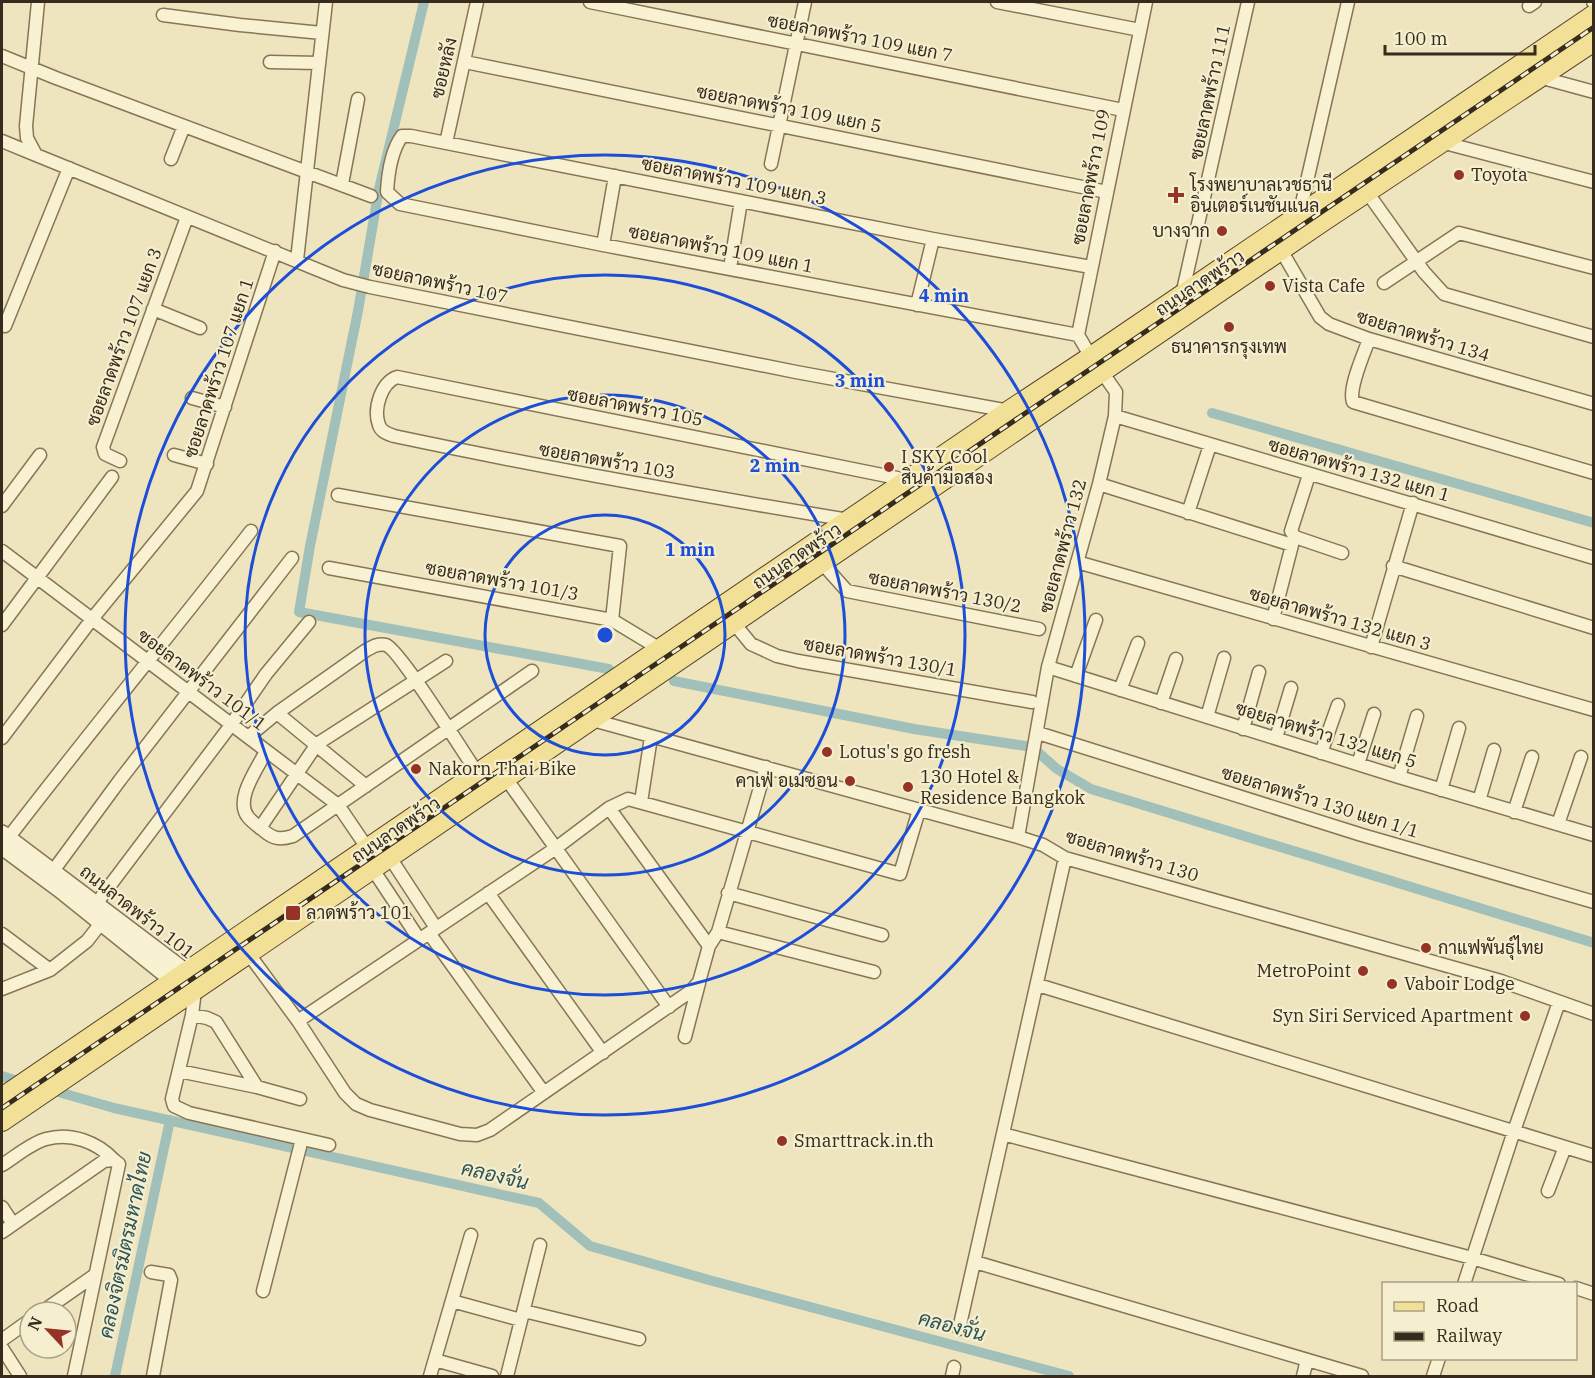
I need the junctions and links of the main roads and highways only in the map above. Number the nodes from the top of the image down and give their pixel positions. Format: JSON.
{"nodes":[{"id":1,"x":1593,"y":15,"type":"edge"},
{"id":2,"x":1593,"y":41,"type":"edge"},
{"id":3,"x":1096,"y":364,"type":"junction"},
{"id":4,"x":854,"y":528,"type":"junction"},
{"id":5,"x":835,"y":542,"type":"junction"},
{"id":6,"x":370,"y":858,"type":"junction"},
{"id":7,"x":2,"y":1098,"type":"edge"},
{"id":8,"x":2,"y":1121,"type":"edge"}],
"edges":[{"from":1,"to":3,"type":"main road","name":"ถนนลาดพร้าว"},
{"from":2,"to":3,"type":"main road","name":"ถนนลาดพร้าว"},
{"from":3,"to":4,"type":"main road","name":"ถนนลาดพร้าว"},
{"from":3,"to":4,"type":"main road","name":"ถนนลาดพร้าว"},
{"from":4,"to":5,"type":"main road","name":"ถนนลาดพร้าว"},
{"from":5,"to":6,"type":"main road","name":"ถนนลาดพร้าว"},
{"from":5,"to":6,"type":"main road","name":"ถนนลาดพร้าว"},
{"from":6,"to":7,"type":"main road","name":"ถนนลาดพร้าว"},
{"from":6,"to":8,"type":"main road","name":"ถนนลาดพร้าว"}]}
